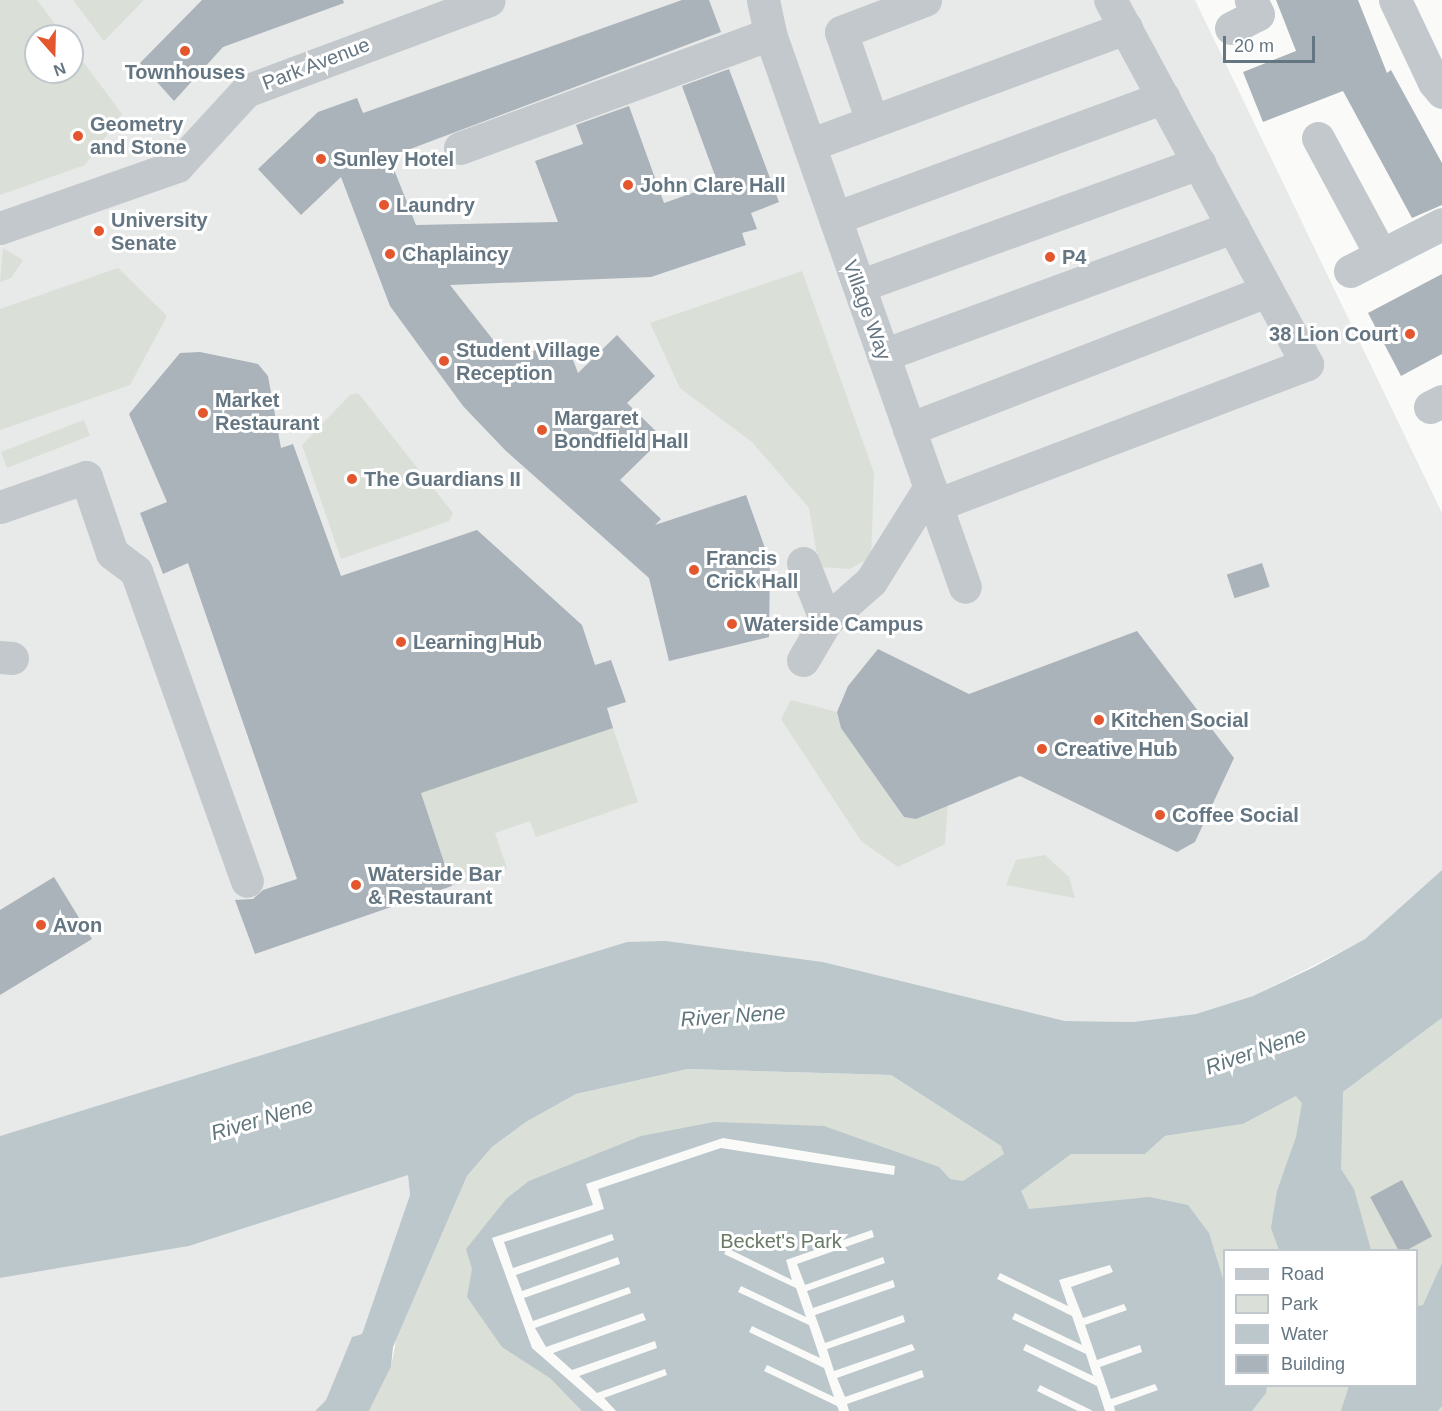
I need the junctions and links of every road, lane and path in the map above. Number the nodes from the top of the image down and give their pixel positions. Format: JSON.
{"nodes":[{"id":1,"x":489,"y":0,"type":"edge"},
{"id":2,"x":764,"y":0,"type":"edge"},
{"id":3,"x":776,"y":0,"type":"edge"},
{"id":4,"x":925,"y":0,"type":"edge"},
{"id":5,"x":1110,"y":0,"type":"edge"},
{"id":6,"x":1251,"y":0,"type":"edge"},
{"id":7,"x":1398,"y":1,"type":"edge"},
{"id":8,"x":1126,"y":28,"type":"junction"},
{"id":9,"x":1231,"y":28,"type":"dead end"},
{"id":10,"x":770,"y":34,"type":"junction"},
{"id":11,"x":1442,"y":92,"type":"edge"},
{"id":12,"x":1163,"y":97,"type":"junction"},
{"id":13,"x":872,"y":121,"type":"junction"},
{"id":14,"x":1318,"y":138,"type":"dead end"},
{"id":15,"x":809,"y":145,"type":"junction"},
{"id":16,"x":460,"y":148,"type":"dead end"},
{"id":17,"x":1198,"y":163,"type":"junction"},
{"id":18,"x":835,"y":218,"type":"junction"},
{"id":19,"x":1442,"y":224,"type":"edge"},
{"id":20,"x":1233,"y":227,"type":"junction"},
{"id":21,"x":0,"y":228,"type":"edge"},
{"id":22,"x":1381,"y":255,"type":"junction"},
{"id":23,"x":1350,"y":271,"type":"dead end"},
{"id":24,"x":859,"y":286,"type":"junction"},
{"id":25,"x":1268,"y":291,"type":"junction"},
{"id":26,"x":883,"y":355,"type":"junction"},
{"id":27,"x":909,"y":429,"type":"junction"},
{"id":28,"x":933,"y":496,"type":"junction"},
{"id":29,"x":0,"y":507,"type":"edge"},
{"id":30,"x":803,"y":562,"type":"dead end"},
{"id":31,"x":965,"y":587,"type":"dead end"},
{"id":32,"x":826,"y":621,"type":"junction"},
{"id":33,"x":803,"y":660,"type":"dead end"},
{"id":34,"x":247,"y":880,"type":"dead end"}],
"edges":[{"from":1,"to":21,"type":"street","name":"Park Avenue"},
{"from":2,"to":10,"type":"street","name":"Village Way"},
{"from":3,"to":10,"type":"street"},
{"from":4,"to":13,"type":"street"},
{"from":5,"to":8,"type":"street"},
{"from":6,"to":9,"type":"street"},
{"from":7,"to":11,"type":"street"},
{"from":8,"to":12,"type":"street"},
{"from":8,"to":13,"type":"street"},
{"from":10,"to":15,"type":"street","name":"Village Way"},
{"from":10,"to":16,"type":"street"},
{"from":12,"to":17,"type":"street"},
{"from":12,"to":18,"type":"street"},
{"from":13,"to":15,"type":"street"},
{"from":14,"to":22,"type":"street"},
{"from":15,"to":18,"type":"street","name":"Village Way"},
{"from":17,"to":20,"type":"street"},
{"from":17,"to":24,"type":"street"},
{"from":18,"to":24,"type":"street","name":"Village Way"},
{"from":19,"to":22,"type":"street"},
{"from":20,"to":25,"type":"street"},
{"from":20,"to":26,"type":"street"},
{"from":22,"to":23,"type":"street"},
{"from":24,"to":26,"type":"street","name":"Village Way"},
{"from":25,"to":27,"type":"street"},
{"from":25,"to":28,"type":"street"},
{"from":26,"to":27,"type":"street","name":"Village Way"},
{"from":27,"to":28,"type":"street","name":"Village Way"},
{"from":28,"to":31,"type":"street","name":"Village Way"},
{"from":28,"to":32,"type":"street"},
{"from":29,"to":34,"type":"street"},
{"from":30,"to":32,"type":"street"},
{"from":32,"to":33,"type":"street"}]}
